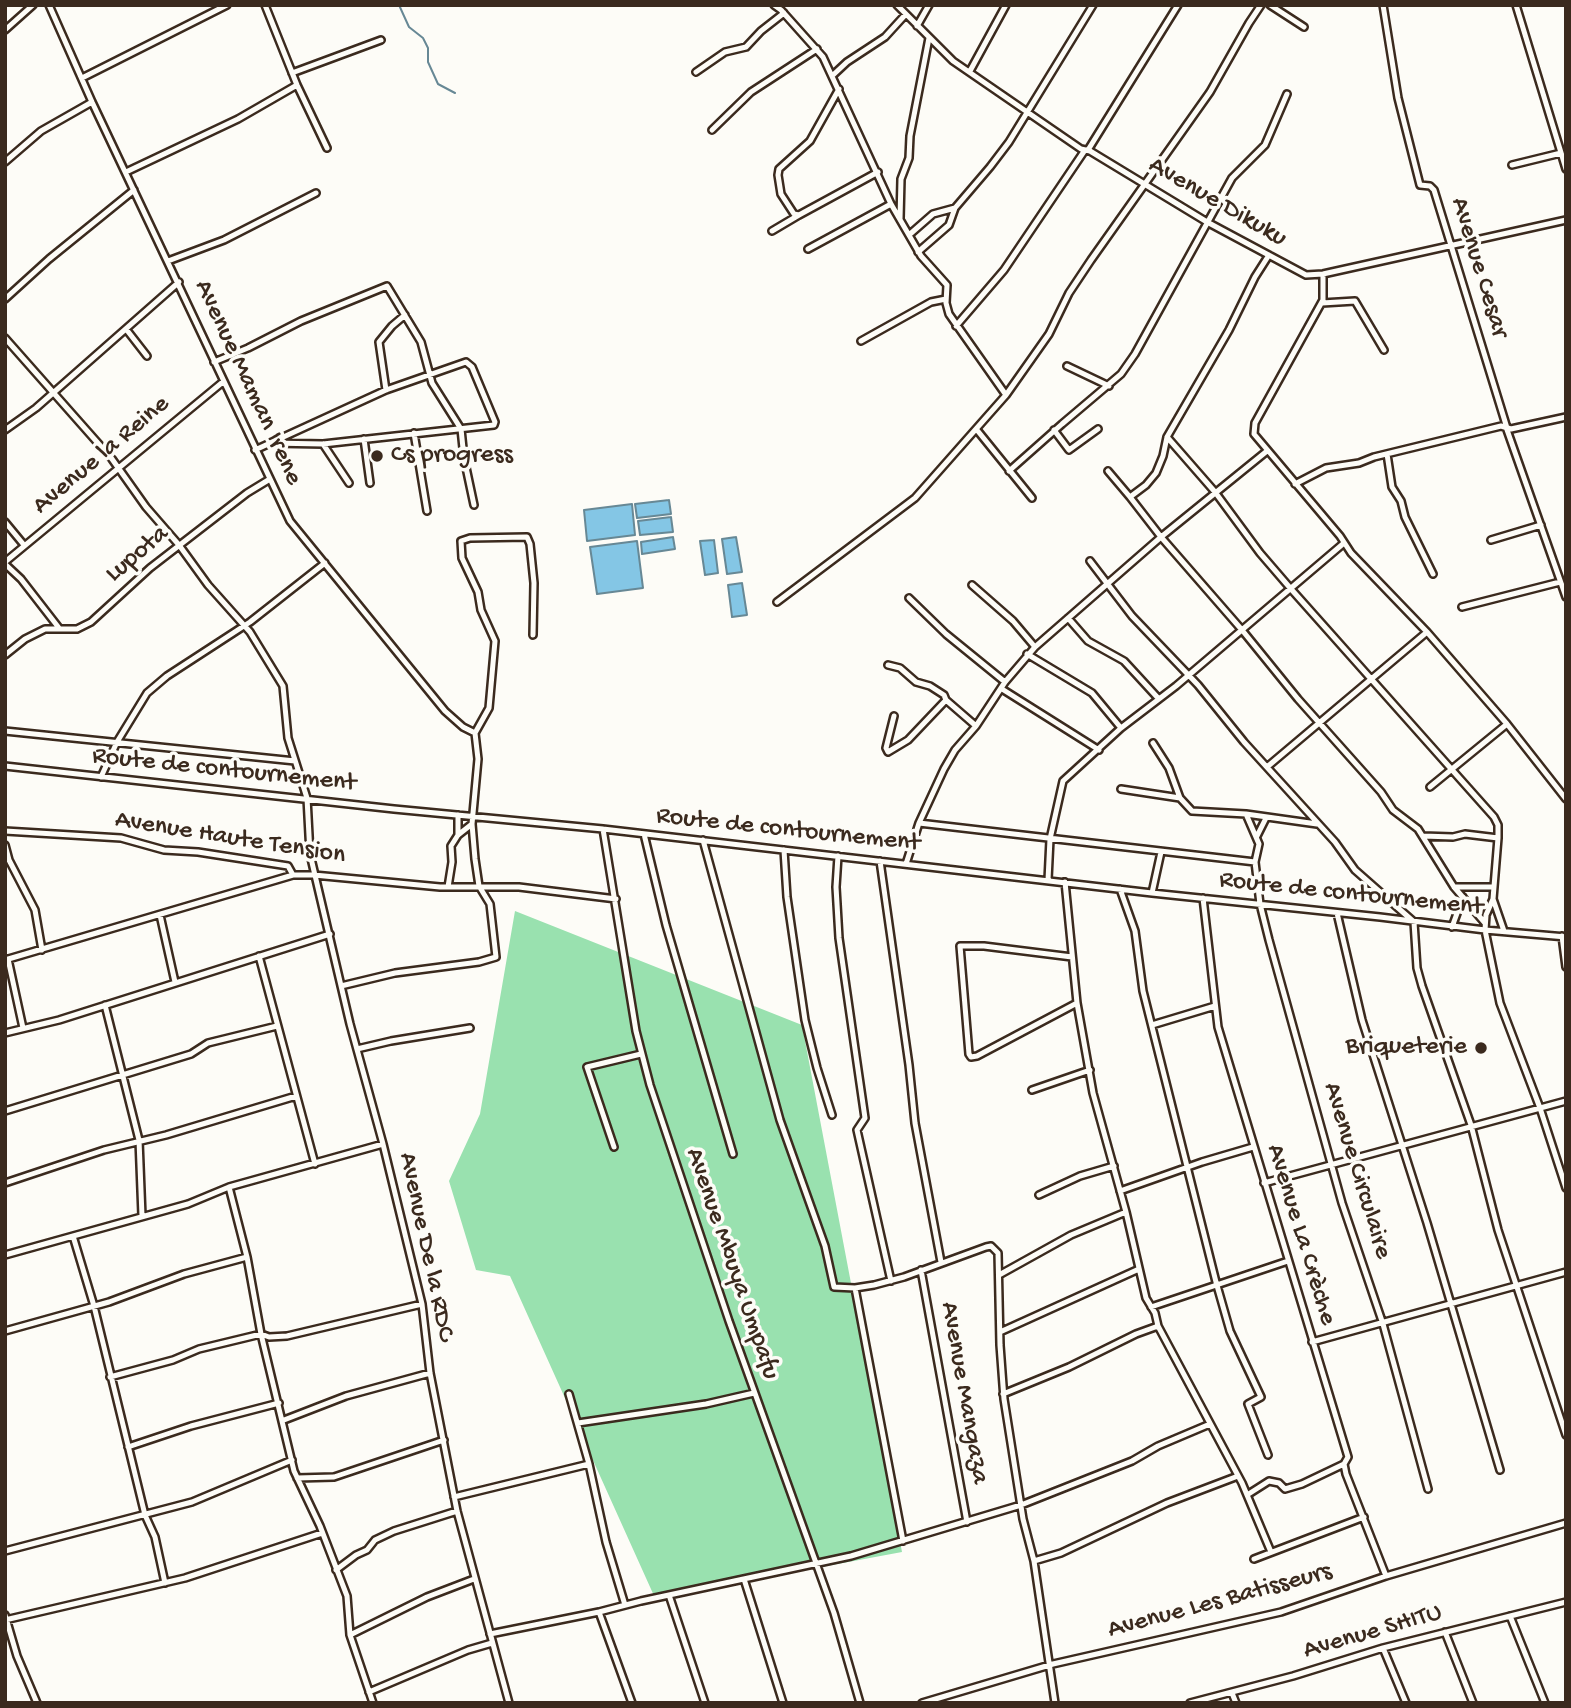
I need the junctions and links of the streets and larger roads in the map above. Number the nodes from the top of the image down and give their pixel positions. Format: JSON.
{"nodes":[{"id":1,"x":33,"y":5,"type":"edge"},
{"id":2,"x":49,"y":5,"type":"edge"},
{"id":3,"x":227,"y":5,"type":"edge"},
{"id":4,"x":265,"y":5,"type":"edge"},
{"id":5,"x":774,"y":5,"type":"edge"},
{"id":6,"x":897,"y":5,"type":"edge"},
{"id":7,"x":929,"y":5,"type":"edge"},
{"id":8,"x":1006,"y":5,"type":"edge"},
{"id":9,"x":1093,"y":5,"type":"edge"},
{"id":10,"x":1178,"y":5,"type":"edge"},
{"id":11,"x":1261,"y":5,"type":"edge"},
{"id":12,"x":1270,"y":5,"type":"edge"},
{"id":13,"x":1383,"y":5,"type":"edge"},
{"id":14,"x":1516,"y":5,"type":"edge"},
{"id":15,"x":784,"y":13,"type":"junction"},
{"id":16,"x":906,"y":14,"type":"junction"},
{"id":17,"x":917,"y":26,"type":"junction"},
{"id":18,"x":1304,"y":27,"type":"dead end"},
{"id":19,"x":5,"y":30,"type":"edge"},
{"id":20,"x":929,"y":38,"type":"junction"},
{"id":21,"x":381,"y":40,"type":"dead end"},
{"id":22,"x":817,"y":49,"type":"junction"},
{"id":23,"x":970,"y":71,"type":"junction"},
{"id":24,"x":696,"y":72,"type":"dead end"},
{"id":25,"x":292,"y":73,"type":"junction"},
{"id":26,"x":832,"y":76,"type":"junction"},
{"id":27,"x":82,"y":78,"type":"junction"},
{"id":28,"x":297,"y":85,"type":"junction"},
{"id":29,"x":839,"y":89,"type":"junction"},
{"id":30,"x":1287,"y":94,"type":"dead end"},
{"id":31,"x":92,"y":102,"type":"junction"},
{"id":32,"x":1028,"y":112,"type":"junction"},
{"id":33,"x":712,"y":130,"type":"dead end"},
{"id":34,"x":327,"y":148,"type":"dead end"},
{"id":35,"x":1086,"y":150,"type":"junction"},
{"id":36,"x":1561,"y":153,"type":"junction"},
{"id":37,"x":5,"y":162,"type":"edge"},
{"id":38,"x":1512,"y":165,"type":"dead end"},
{"id":39,"x":1566,"y":169,"type":"edge"},
{"id":40,"x":126,"y":172,"type":"junction"},
{"id":41,"x":878,"y":173,"type":"junction"},
{"id":42,"x":1146,"y":185,"type":"junction"},
{"id":43,"x":134,"y":190,"type":"junction"},
{"id":44,"x":316,"y":193,"type":"dead end"},
{"id":45,"x":891,"y":204,"type":"junction"},
{"id":46,"x":955,"y":208,"type":"junction"},
{"id":47,"x":799,"y":215,"type":"junction"},
{"id":48,"x":900,"y":219,"type":"junction"},
{"id":49,"x":1566,"y":220,"type":"edge"},
{"id":50,"x":1207,"y":222,"type":"junction"},
{"id":51,"x":772,"y":231,"type":"dead end"},
{"id":52,"x":909,"y":235,"type":"junction"},
{"id":53,"x":1451,"y":245,"type":"junction"},
{"id":54,"x":808,"y":249,"type":"dead end"},
{"id":55,"x":918,"y":252,"type":"junction"},
{"id":56,"x":1269,"y":255,"type":"junction"},
{"id":57,"x":168,"y":261,"type":"junction"},
{"id":58,"x":1322,"y":275,"type":"junction"},
{"id":59,"x":179,"y":282,"type":"junction"},
{"id":60,"x":5,"y":299,"type":"edge"},
{"id":61,"x":946,"y":299,"type":"junction"},
{"id":62,"x":1322,"y":303,"type":"junction"},
{"id":63,"x":405,"y":315,"type":"junction"},
{"id":64,"x":956,"y":326,"type":"junction"},
{"id":65,"x":126,"y":330,"type":"junction"},
{"id":66,"x":5,"y":338,"type":"edge"},
{"id":67,"x":861,"y":341,"type":"dead end"},
{"id":68,"x":1384,"y":350,"type":"dead end"},
{"id":69,"x":147,"y":356,"type":"dead end"},
{"id":70,"x":214,"y":362,"type":"junction"},
{"id":71,"x":1067,"y":366,"type":"dead end"},
{"id":72,"x":429,"y":375,"type":"junction"},
{"id":73,"x":224,"y":381,"type":"junction"},
{"id":74,"x":1109,"y":386,"type":"junction"},
{"id":75,"x":386,"y":390,"type":"junction"},
{"id":76,"x":54,"y":391,"type":"junction"},
{"id":77,"x":1006,"y":395,"type":"junction"},
{"id":78,"x":1566,"y":417,"type":"edge"},
{"id":79,"x":1506,"y":428,"type":"junction"},
{"id":80,"x":461,"y":429,"type":"junction"},
{"id":81,"x":1098,"y":429,"type":"dead end"},
{"id":82,"x":5,"y":430,"type":"edge"},
{"id":83,"x":977,"y":430,"type":"junction"},
{"id":84,"x":1054,"y":430,"type":"junction"},
{"id":85,"x":414,"y":433,"type":"junction"},
{"id":86,"x":1167,"y":437,"type":"junction"},
{"id":87,"x":364,"y":439,"type":"junction"},
{"id":88,"x":271,"y":443,"type":"junction"},
{"id":89,"x":323,"y":444,"type":"junction"},
{"id":90,"x":255,"y":450,"type":"junction"},
{"id":91,"x":1267,"y":451,"type":"junction"},
{"id":92,"x":1387,"y":454,"type":"junction"},
{"id":93,"x":117,"y":467,"type":"junction"},
{"id":94,"x":1009,"y":471,"type":"junction"},
{"id":95,"x":1108,"y":471,"type":"dead end"},
{"id":96,"x":270,"y":479,"type":"junction"},
{"id":97,"x":349,"y":483,"type":"dead end"},
{"id":98,"x":370,"y":483,"type":"dead end"},
{"id":99,"x":1295,"y":484,"type":"junction"},
{"id":100,"x":1215,"y":492,"type":"junction"},
{"id":101,"x":1130,"y":497,"type":"junction"},
{"id":102,"x":1032,"y":498,"type":"dead end"},
{"id":103,"x":474,"y":505,"type":"dead end"},
{"id":104,"x":427,"y":511,"type":"dead end"},
{"id":105,"x":5,"y":522,"type":"edge"},
{"id":106,"x":1541,"y":525,"type":"junction"},
{"id":107,"x":1161,"y":537,"type":"junction"},
{"id":108,"x":1490,"y":540,"type":"dead end"},
{"id":109,"x":1344,"y":543,"type":"junction"},
{"id":110,"x":24,"y":545,"type":"junction"},
{"id":111,"x":179,"y":545,"type":"junction"},
{"id":112,"x":1090,"y":561,"type":"dead end"},
{"id":113,"x":5,"y":563,"type":"edge"},
{"id":114,"x":325,"y":563,"type":"junction"},
{"id":115,"x":1433,"y":574,"type":"dead end"},
{"id":116,"x":1560,"y":582,"type":"junction"},
{"id":117,"x":1107,"y":583,"type":"junction"},
{"id":118,"x":972,"y":585,"type":"dead end"},
{"id":119,"x":1291,"y":589,"type":"junction"},
{"id":120,"x":1566,"y":597,"type":"edge"},
{"id":121,"x":909,"y":598,"type":"dead end"},
{"id":122,"x":777,"y":602,"type":"dead end"},
{"id":123,"x":1462,"y":607,"type":"dead end"},
{"id":124,"x":1068,"y":618,"type":"junction"},
{"id":125,"x":244,"y":626,"type":"junction"},
{"id":126,"x":60,"y":629,"type":"junction"},
{"id":127,"x":1242,"y":630,"type":"junction"},
{"id":128,"x":1427,"y":632,"type":"junction"},
{"id":129,"x":533,"y":635,"type":"dead end"},
{"id":130,"x":1035,"y":647,"type":"junction"},
{"id":131,"x":1027,"y":654,"type":"junction"},
{"id":132,"x":5,"y":655,"type":"edge"},
{"id":133,"x":888,"y":665,"type":"dead end"},
{"id":134,"x":1188,"y":675,"type":"junction"},
{"id":135,"x":1371,"y":678,"type":"junction"},
{"id":136,"x":1006,"y":682,"type":"junction"},
{"id":137,"x":1002,"y":689,"type":"junction"},
{"id":138,"x":1158,"y":698,"type":"junction"},
{"id":139,"x":946,"y":700,"type":"junction"},
{"id":140,"x":894,"y":716,"type":"dead end"},
{"id":141,"x":1320,"y":722,"type":"junction"},
{"id":142,"x":1507,"y":724,"type":"junction"},
{"id":143,"x":976,"y":726,"type":"junction"},
{"id":144,"x":1121,"y":728,"type":"junction"},
{"id":145,"x":5,"y":731,"type":"edge"},
{"id":146,"x":475,"y":733,"type":"junction"},
{"id":147,"x":117,"y":742,"type":"junction"},
{"id":148,"x":1153,"y":743,"type":"dead end"},
{"id":149,"x":1099,"y":750,"type":"junction"},
{"id":150,"x":295,"y":761,"type":"junction"},
{"id":151,"x":5,"y":766,"type":"edge"},
{"id":152,"x":1267,"y":767,"type":"junction"},
{"id":153,"x":1452,"y":769,"type":"junction"},
{"id":154,"x":101,"y":778,"type":"junction"},
{"id":155,"x":1430,"y":787,"type":"dead end"},
{"id":156,"x":1121,"y":789,"type":"dead end"},
{"id":157,"x":307,"y":798,"type":"junction"},
{"id":158,"x":1180,"y":798,"type":"junction"},
{"id":159,"x":1566,"y":799,"type":"edge"},
{"id":160,"x":1246,"y":814,"type":"junction"},
{"id":161,"x":458,"y":815,"type":"junction"},
{"id":162,"x":472,"y":817,"type":"junction"},
{"id":163,"x":1266,"y":818,"type":"junction"},
{"id":164,"x":919,"y":823,"type":"junction"},
{"id":165,"x":472,"y":824,"type":"junction"},
{"id":166,"x":1317,"y":824,"type":"junction"},
{"id":167,"x":603,"y":829,"type":"junction"},
{"id":168,"x":5,"y":831,"type":"edge"},
{"id":169,"x":643,"y":834,"type":"junction"},
{"id":170,"x":458,"y":835,"type":"junction"},
{"id":171,"x":1257,"y":836,"type":"junction"},
{"id":172,"x":1423,"y":836,"type":"junction"},
{"id":173,"x":1498,"y":838,"type":"junction"},
{"id":174,"x":1050,"y":839,"type":"junction"},
{"id":175,"x":703,"y":840,"type":"junction"},
{"id":176,"x":5,"y":845,"type":"edge"},
{"id":177,"x":784,"y":850,"type":"junction"},
{"id":178,"x":1161,"y":852,"type":"junction"},
{"id":179,"x":838,"y":856,"type":"junction"},
{"id":180,"x":880,"y":861,"type":"junction"},
{"id":181,"x":1255,"y":862,"type":"junction"},
{"id":182,"x":906,"y":864,"type":"junction"},
{"id":183,"x":293,"y":875,"type":"junction"},
{"id":184,"x":316,"y":875,"type":"junction"},
{"id":185,"x":1048,"y":880,"type":"junction"},
{"id":186,"x":1065,"y":882,"type":"junction"},
{"id":187,"x":479,"y":886,"type":"junction"},
{"id":188,"x":448,"y":887,"type":"junction"},
{"id":189,"x":1454,"y":887,"type":"junction"},
{"id":190,"x":1494,"y":887,"type":"junction"},
{"id":191,"x":1120,"y":889,"type":"junction"},
{"id":192,"x":1152,"y":892,"type":"junction"},
{"id":193,"x":1463,"y":897,"type":"junction"},
{"id":194,"x":1203,"y":898,"type":"junction"},
{"id":195,"x":616,"y":899,"type":"junction"},
{"id":196,"x":1493,"y":899,"type":"junction"},
{"id":197,"x":1259,"y":904,"type":"junction"},
{"id":198,"x":1337,"y":913,"type":"junction"},
{"id":199,"x":160,"y":915,"type":"junction"},
{"id":200,"x":1414,"y":922,"type":"junction"},
{"id":201,"x":1485,"y":923,"type":"junction"},
{"id":202,"x":1452,"y":927,"type":"junction"},
{"id":203,"x":1485,"y":930,"type":"junction"},
{"id":204,"x":1504,"y":931,"type":"junction"},
{"id":205,"x":330,"y":934,"type":"junction"},
{"id":206,"x":1564,"y":937,"type":"edge"},
{"id":207,"x":42,"y":950,"type":"junction"},
{"id":208,"x":259,"y":956,"type":"junction"},
{"id":209,"x":1072,"y":957,"type":"junction"},
{"id":210,"x":7,"y":959,"type":"edge"},
{"id":211,"x":1566,"y":967,"type":"edge"},
{"id":212,"x":175,"y":982,"type":"junction"},
{"id":213,"x":341,"y":986,"type":"junction"},
{"id":214,"x":1077,"y":1003,"type":"junction"},
{"id":215,"x":105,"y":1005,"type":"junction"},
{"id":216,"x":1215,"y":1006,"type":"junction"},
{"id":217,"x":1152,"y":1025,"type":"junction"},
{"id":218,"x":277,"y":1027,"type":"junction"},
{"id":219,"x":23,"y":1028,"type":"junction"},
{"id":220,"x":470,"y":1028,"type":"dead end"},
{"id":221,"x":5,"y":1033,"type":"edge"},
{"id":222,"x":357,"y":1049,"type":"junction"},
{"id":223,"x":641,"y":1054,"type":"junction"},
{"id":224,"x":1090,"y":1070,"type":"junction"},
{"id":225,"x":122,"y":1075,"type":"junction"},
{"id":226,"x":1032,"y":1090,"type":"dead end"},
{"id":227,"x":296,"y":1096,"type":"junction"},
{"id":228,"x":1566,"y":1101,"type":"edge"},
{"id":229,"x":1540,"y":1108,"type":"junction"},
{"id":230,"x":5,"y":1111,"type":"edge"},
{"id":231,"x":832,"y":1115,"type":"dead end"},
{"id":232,"x":1471,"y":1125,"type":"junction"},
{"id":233,"x":139,"y":1140,"type":"junction"},
{"id":234,"x":383,"y":1144,"type":"junction"},
{"id":235,"x":1402,"y":1144,"type":"junction"},
{"id":236,"x":614,"y":1147,"type":"dead end"},
{"id":237,"x":1253,"y":1147,"type":"junction"},
{"id":238,"x":733,"y":1154,"type":"dead end"},
{"id":239,"x":1332,"y":1163,"type":"junction"},
{"id":240,"x":316,"y":1164,"type":"junction"},
{"id":241,"x":1114,"y":1166,"type":"junction"},
{"id":242,"x":1188,"y":1167,"type":"junction"},
{"id":243,"x":5,"y":1183,"type":"edge"},
{"id":244,"x":1264,"y":1183,"type":"junction"},
{"id":245,"x":229,"y":1187,"type":"junction"},
{"id":246,"x":1566,"y":1188,"type":"edge"},
{"id":247,"x":1120,"y":1191,"type":"junction"},
{"id":248,"x":1039,"y":1195,"type":"dead end"},
{"id":249,"x":1126,"y":1212,"type":"junction"},
{"id":250,"x":142,"y":1216,"type":"junction"},
{"id":251,"x":73,"y":1237,"type":"junction"},
{"id":252,"x":5,"y":1255,"type":"edge"},
{"id":253,"x":247,"y":1257,"type":"junction"},
{"id":254,"x":1287,"y":1261,"type":"junction"},
{"id":255,"x":941,"y":1262,"type":"junction"},
{"id":256,"x":1139,"y":1269,"type":"junction"},
{"id":257,"x":921,"y":1270,"type":"junction"},
{"id":258,"x":1566,"y":1272,"type":"edge"},
{"id":259,"x":999,"y":1275,"type":"junction"},
{"id":260,"x":891,"y":1281,"type":"junction"},
{"id":261,"x":1517,"y":1285,"type":"junction"},
{"id":262,"x":1217,"y":1286,"type":"junction"},
{"id":263,"x":855,"y":1288,"type":"junction"},
{"id":264,"x":422,"y":1304,"type":"junction"},
{"id":265,"x":1450,"y":1305,"type":"junction"},
{"id":266,"x":94,"y":1306,"type":"junction"},
{"id":267,"x":1152,"y":1307,"type":"junction"},
{"id":268,"x":1383,"y":1324,"type":"junction"},
{"id":269,"x":1158,"y":1326,"type":"junction"},
{"id":270,"x":5,"y":1331,"type":"edge"},
{"id":271,"x":1000,"y":1332,"type":"junction"},
{"id":272,"x":261,"y":1334,"type":"junction"},
{"id":273,"x":1312,"y":1342,"type":"junction"},
{"id":274,"x":430,"y":1373,"type":"junction"},
{"id":275,"x":110,"y":1377,"type":"junction"},
{"id":276,"x":754,"y":1393,"type":"junction"},
{"id":277,"x":569,"y":1394,"type":"dead end"},
{"id":278,"x":1003,"y":1394,"type":"junction"},
{"id":279,"x":279,"y":1403,"type":"junction"},
{"id":280,"x":284,"y":1420,"type":"junction"},
{"id":281,"x":578,"y":1423,"type":"junction"},
{"id":282,"x":1210,"y":1424,"type":"junction"},
{"id":283,"x":1566,"y":1435,"type":"edge"},
{"id":284,"x":444,"y":1440,"type":"junction"},
{"id":285,"x":128,"y":1447,"type":"junction"},
{"id":286,"x":1268,"y":1455,"type":"dead end"},
{"id":287,"x":292,"y":1460,"type":"junction"},
{"id":288,"x":589,"y":1464,"type":"junction"},
{"id":289,"x":1344,"y":1464,"type":"junction"},
{"id":290,"x":1500,"y":1470,"type":"dead end"},
{"id":291,"x":1238,"y":1476,"type":"junction"},
{"id":292,"x":297,"y":1478,"type":"junction"},
{"id":293,"x":1428,"y":1489,"type":"dead end"},
{"id":294,"x":1247,"y":1495,"type":"junction"},
{"id":295,"x":454,"y":1497,"type":"junction"},
{"id":296,"x":1021,"y":1504,"type":"junction"},
{"id":297,"x":457,"y":1511,"type":"junction"},
{"id":298,"x":145,"y":1515,"type":"junction"},
{"id":299,"x":1364,"y":1517,"type":"junction"},
{"id":300,"x":967,"y":1522,"type":"junction"},
{"id":301,"x":1566,"y":1523,"type":"edge"},
{"id":302,"x":323,"y":1533,"type":"junction"},
{"id":303,"x":902,"y":1541,"type":"junction"},
{"id":304,"x":5,"y":1551,"type":"edge"},
{"id":305,"x":1272,"y":1552,"type":"junction"},
{"id":306,"x":1254,"y":1559,"type":"dead end"},
{"id":307,"x":1034,"y":1561,"type":"junction"},
{"id":308,"x":815,"y":1563,"type":"junction"},
{"id":309,"x":336,"y":1570,"type":"junction"},
{"id":310,"x":1386,"y":1576,"type":"junction"},
{"id":311,"x":474,"y":1578,"type":"junction"},
{"id":312,"x":744,"y":1579,"type":"junction"},
{"id":313,"x":165,"y":1583,"type":"junction"},
{"id":314,"x":670,"y":1595,"type":"junction"},
{"id":315,"x":1566,"y":1602,"type":"edge"},
{"id":316,"x":625,"y":1605,"type":"junction"},
{"id":317,"x":599,"y":1612,"type":"junction"},
{"id":318,"x":1510,"y":1616,"type":"junction"},
{"id":319,"x":6,"y":1618,"type":"edge"},
{"id":320,"x":1445,"y":1632,"type":"junction"},
{"id":321,"x":490,"y":1634,"type":"junction"},
{"id":322,"x":350,"y":1635,"type":"junction"},
{"id":323,"x":492,"y":1643,"type":"junction"},
{"id":324,"x":1383,"y":1647,"type":"junction"},
{"id":325,"x":1050,"y":1665,"type":"junction"},
{"id":326,"x":369,"y":1692,"type":"junction"},
{"id":327,"x":1232,"y":1693,"type":"junction"},
{"id":328,"x":37,"y":1703,"type":"edge"},
{"id":329,"x":373,"y":1703,"type":"edge"},
{"id":330,"x":509,"y":1703,"type":"edge"},
{"id":331,"x":632,"y":1703,"type":"edge"},
{"id":332,"x":705,"y":1703,"type":"edge"},
{"id":333,"x":783,"y":1703,"type":"edge"},
{"id":334,"x":860,"y":1703,"type":"edge"},
{"id":335,"x":922,"y":1703,"type":"edge"},
{"id":336,"x":1055,"y":1703,"type":"edge"},
{"id":337,"x":1190,"y":1703,"type":"edge"},
{"id":338,"x":1236,"y":1703,"type":"edge"},
{"id":339,"x":1406,"y":1703,"type":"edge"},
{"id":340,"x":1473,"y":1703,"type":"edge"},
{"id":341,"x":1545,"y":1703,"type":"edge"}],
"edges":[{"from":1,"to":19,"type":"street"},
{"from":2,"to":27,"type":"street","name":"Avenue Maman Irene"},
{"from":3,"to":27,"type":"street"},
{"from":4,"to":25,"type":"street"},
{"from":5,"to":15,"type":"street"},
{"from":6,"to":16,"type":"street","name":"Avenue Dikuku"},
{"from":7,"to":17,"type":"street"},
{"from":8,"to":23,"type":"street"},
{"from":9,"to":32,"type":"street"},
{"from":10,"to":35,"type":"street"},
{"from":11,"to":42,"type":"street"},
{"from":12,"to":18,"type":"street"},
{"from":13,"to":53,"type":"street","name":"Avenue Cesar"},
{"from":14,"to":36,"type":"street"},
{"from":15,"to":22,"type":"street"},
{"from":15,"to":24,"type":"street"},
{"from":16,"to":17,"type":"street","name":"Avenue Dikuku"},
{"from":16,"to":26,"type":"street"},
{"from":17,"to":20,"type":"street","name":"Avenue Dikuku"},
{"from":20,"to":23,"type":"street","name":"Avenue Dikuku"},
{"from":20,"to":48,"type":"street"},
{"from":21,"to":25,"type":"street"},
{"from":22,"to":26,"type":"street"},
{"from":22,"to":33,"type":"street"},
{"from":23,"to":32,"type":"street","name":"Avenue Dikuku"},
{"from":25,"to":28,"type":"street"},
{"from":26,"to":29,"type":"street"},
{"from":27,"to":31,"type":"street","name":"Avenue Maman Irene"},
{"from":28,"to":34,"type":"street"},
{"from":28,"to":40,"type":"street"},
{"from":29,"to":41,"type":"street"},
{"from":29,"to":47,"type":"street"},
{"from":30,"to":50,"type":"street"},
{"from":31,"to":37,"type":"street"},
{"from":31,"to":40,"type":"street","name":"Avenue Maman Irene"},
{"from":32,"to":35,"type":"street","name":"Avenue Dikuku"},
{"from":32,"to":46,"type":"street"},
{"from":35,"to":42,"type":"street","name":"Avenue Dikuku"},
{"from":35,"to":64,"type":"street"},
{"from":36,"to":38,"type":"street"},
{"from":36,"to":39,"type":"street"},
{"from":40,"to":43,"type":"street","name":"Avenue Maman Irene"},
{"from":41,"to":45,"type":"street"},
{"from":41,"to":47,"type":"street"},
{"from":42,"to":50,"type":"street","name":"Avenue Dikuku"},
{"from":42,"to":77,"type":"street"},
{"from":43,"to":57,"type":"street","name":"Avenue Maman Irene"},
{"from":43,"to":60,"type":"street"},
{"from":44,"to":57,"type":"street"},
{"from":45,"to":48,"type":"street"},
{"from":45,"to":54,"type":"street"},
{"from":46,"to":52,"type":"street"},
{"from":46,"to":55,"type":"street"},
{"from":47,"to":51,"type":"street"},
{"from":48,"to":52,"type":"street"},
{"from":49,"to":53,"type":"street","name":"Avenue Dikuku"},
{"from":50,"to":56,"type":"street","name":"Avenue Dikuku"},
{"from":50,"to":74,"type":"street"},
{"from":52,"to":55,"type":"street"},
{"from":53,"to":58,"type":"street","name":"Avenue Dikuku"},
{"from":53,"to":79,"type":"street","name":"Avenue Cesar"},
{"from":55,"to":61,"type":"street"},
{"from":56,"to":58,"type":"street","name":"Avenue Dikuku"},
{"from":56,"to":86,"type":"street"},
{"from":57,"to":59,"type":"street","name":"Avenue Maman Irene"},
{"from":58,"to":62,"type":"street"},
{"from":59,"to":65,"type":"street"},
{"from":59,"to":70,"type":"street","name":"Avenue Maman Irene"},
{"from":61,"to":64,"type":"street"},
{"from":61,"to":67,"type":"street"},
{"from":62,"to":68,"type":"street"},
{"from":62,"to":91,"type":"street"},
{"from":63,"to":70,"type":"street"},
{"from":63,"to":72,"type":"street"},
{"from":63,"to":75,"type":"street"},
{"from":64,"to":77,"type":"street"},
{"from":65,"to":69,"type":"street"},
{"from":65,"to":76,"type":"street"},
{"from":66,"to":76,"type":"street","name":"Avenue De la RDC"},
{"from":70,"to":73,"type":"street","name":"Avenue Maman Irene"},
{"from":71,"to":74,"type":"street"},
{"from":72,"to":75,"type":"street"},
{"from":72,"to":80,"type":"street"},
{"from":72,"to":80,"type":"street"},
{"from":73,"to":90,"type":"street","name":"Avenue Maman Irene"},
{"from":73,"to":93,"type":"street","name":"Avenue la Reine"},
{"from":74,"to":84,"type":"street"},
{"from":75,"to":88,"type":"street"},
{"from":76,"to":82,"type":"street"},
{"from":76,"to":93,"type":"street","name":"Avenue De la RDC"},
{"from":77,"to":83,"type":"street"},
{"from":78,"to":79,"type":"street"},
{"from":79,"to":92,"type":"street"},
{"from":79,"to":106,"type":"street","name":"Avenue Cesar"},
{"from":80,"to":85,"type":"street"},
{"from":80,"to":103,"type":"street"},
{"from":81,"to":84,"type":"street"},
{"from":83,"to":94,"type":"street"},
{"from":83,"to":122,"type":"street"},
{"from":84,"to":94,"type":"street"},
{"from":85,"to":87,"type":"street"},
{"from":85,"to":104,"type":"street"},
{"from":86,"to":100,"type":"street"},
{"from":86,"to":101,"type":"street"},
{"from":87,"to":89,"type":"street"},
{"from":87,"to":98,"type":"street"},
{"from":88,"to":89,"type":"street"},
{"from":88,"to":90,"type":"street"},
{"from":89,"to":97,"type":"street"},
{"from":90,"to":96,"type":"street","name":"Avenue Maman Irene"},
{"from":91,"to":99,"type":"street"},
{"from":91,"to":100,"type":"street"},
{"from":92,"to":99,"type":"street"},
{"from":92,"to":115,"type":"street"},
{"from":93,"to":110,"type":"street","name":"Avenue la Reine"},
{"from":93,"to":111,"type":"street","name":"Avenue De la RDC"},
{"from":94,"to":102,"type":"street"},
{"from":95,"to":101,"type":"street"},
{"from":96,"to":111,"type":"street","name":"Lupota"},
{"from":96,"to":114,"type":"street","name":"Avenue Maman Irene"},
{"from":99,"to":109,"type":"street"},
{"from":100,"to":107,"type":"street"},
{"from":100,"to":119,"type":"street"},
{"from":101,"to":107,"type":"street"},
{"from":105,"to":110,"type":"street"},
{"from":106,"to":108,"type":"street"},
{"from":106,"to":116,"type":"street","name":"Avenue Cesar"},
{"from":107,"to":117,"type":"street"},
{"from":107,"to":127,"type":"street"},
{"from":109,"to":119,"type":"street"},
{"from":109,"to":128,"type":"street"},
{"from":110,"to":113,"type":"street","name":"Avenue la Reine"},
{"from":111,"to":125,"type":"street","name":"Avenue De la RDC"},
{"from":111,"to":126,"type":"street","name":"Lupota"},
{"from":112,"to":117,"type":"street"},
{"from":113,"to":126,"type":"street"},
{"from":114,"to":125,"type":"street"},
{"from":114,"to":146,"type":"street","name":"Avenue Maman Irene"},
{"from":116,"to":120,"type":"street","name":"Avenue Cesar"},
{"from":116,"to":123,"type":"street"},
{"from":117,"to":124,"type":"street"},
{"from":117,"to":134,"type":"street"},
{"from":118,"to":130,"type":"street"},
{"from":119,"to":127,"type":"street"},
{"from":119,"to":135,"type":"street"},
{"from":121,"to":136,"type":"street"},
{"from":124,"to":130,"type":"street"},
{"from":124,"to":138,"type":"street"},
{"from":125,"to":147,"type":"street"},
{"from":125,"to":150,"type":"street","name":"Avenue De la RDC"},
{"from":126,"to":132,"type":"street","name":"Lupota"},
{"from":127,"to":134,"type":"street"},
{"from":127,"to":141,"type":"street"},
{"from":128,"to":135,"type":"street"},
{"from":128,"to":142,"type":"street"},
{"from":129,"to":146,"type":"street"},
{"from":130,"to":131,"type":"street"},
{"from":131,"to":136,"type":"street"},
{"from":131,"to":144,"type":"street"},
{"from":133,"to":139,"type":"street"},
{"from":134,"to":138,"type":"street"},
{"from":134,"to":152,"type":"street"},
{"from":135,"to":141,"type":"street"},
{"from":135,"to":153,"type":"street"},
{"from":136,"to":137,"type":"street"},
{"from":137,"to":143,"type":"street"},
{"from":137,"to":149,"type":"street"},
{"from":138,"to":144,"type":"street"},
{"from":139,"to":140,"type":"street"},
{"from":139,"to":143,"type":"street"},
{"from":141,"to":152,"type":"street"},
{"from":141,"to":172,"type":"street"},
{"from":142,"to":153,"type":"street"},
{"from":142,"to":159,"type":"street"},
{"from":143,"to":164,"type":"street"},
{"from":144,"to":149,"type":"street"},
{"from":145,"to":147,"type":"street"},
{"from":146,"to":162,"type":"street"},
{"from":147,"to":150,"type":"street"},
{"from":147,"to":154,"type":"street"},
{"from":148,"to":158,"type":"street"},
{"from":149,"to":174,"type":"street"},
{"from":150,"to":157,"type":"street","name":"Avenue De la RDC"},
{"from":151,"to":154,"type":"street","name":"Route de contournement"},
{"from":152,"to":166,"type":"street"},
{"from":153,"to":155,"type":"street"},
{"from":153,"to":173,"type":"street"},
{"from":154,"to":157,"type":"street","name":"Route de contournement"},
{"from":156,"to":158,"type":"street"},
{"from":157,"to":161,"type":"street","name":"Route de contournement"},
{"from":157,"to":184,"type":"street","name":"Avenue De la RDC"},
{"from":158,"to":160,"type":"street"},
{"from":160,"to":163,"type":"street"},
{"from":160,"to":171,"type":"street"},
{"from":161,"to":162,"type":"street","name":"Route de contournement"},
{"from":161,"to":170,"type":"street"},
{"from":162,"to":165,"type":"street"},
{"from":162,"to":167,"type":"street","name":"Route de contournement"},
{"from":163,"to":166,"type":"street"},
{"from":163,"to":171,"type":"street"},
{"from":164,"to":174,"type":"street"},
{"from":164,"to":182,"type":"street"},
{"from":165,"to":170,"type":"street"},
{"from":165,"to":187,"type":"street"},
{"from":166,"to":200,"type":"street"},
{"from":167,"to":169,"type":"street","name":"Route de contournement"},
{"from":167,"to":195,"type":"street","name":"Avenue Mbuya Umpafu"},
{"from":168,"to":183,"type":"street","name":"Avenue Haute Tension"},
{"from":169,"to":175,"type":"street","name":"Route de contournement"},
{"from":169,"to":238,"type":"street"},
{"from":170,"to":188,"type":"street"},
{"from":171,"to":181,"type":"street","name":"Avenue Circulaire"},
{"from":172,"to":173,"type":"street"},
{"from":172,"to":189,"type":"street"},
{"from":173,"to":190,"type":"street"},
{"from":174,"to":178,"type":"street"},
{"from":174,"to":185,"type":"street"},
{"from":175,"to":177,"type":"street","name":"Route de contournement"},
{"from":175,"to":263,"type":"street"},
{"from":176,"to":207,"type":"street"},
{"from":177,"to":179,"type":"street","name":"Route de contournement"},
{"from":177,"to":231,"type":"street"},
{"from":178,"to":181,"type":"street"},
{"from":178,"to":192,"type":"street"},
{"from":179,"to":180,"type":"street","name":"Route de contournement"},
{"from":179,"to":260,"type":"street"},
{"from":180,"to":182,"type":"street","name":"Route de contournement"},
{"from":180,"to":255,"type":"street"},
{"from":181,"to":197,"type":"street","name":"Avenue Circulaire"},
{"from":182,"to":185,"type":"street","name":"Route de contournement"},
{"from":183,"to":184,"type":"street","name":"Avenue Haute Tension"},
{"from":183,"to":199,"type":"street"},
{"from":184,"to":188,"type":"street","name":"Avenue Haute Tension"},
{"from":184,"to":205,"type":"street","name":"Avenue De la RDC"},
{"from":185,"to":186,"type":"street","name":"Route de contournement"},
{"from":186,"to":191,"type":"street","name":"Route de contournement"},
{"from":186,"to":209,"type":"street"},
{"from":187,"to":188,"type":"street","name":"Avenue Haute Tension"},
{"from":187,"to":195,"type":"street","name":"Avenue Haute Tension"},
{"from":187,"to":213,"type":"street"},
{"from":189,"to":190,"type":"street"},
{"from":189,"to":193,"type":"street"},
{"from":190,"to":196,"type":"street"},
{"from":191,"to":192,"type":"street","name":"Route de contournement"},
{"from":191,"to":217,"type":"street"},
{"from":192,"to":194,"type":"street","name":"Route de contournement"},
{"from":193,"to":201,"type":"street"},
{"from":193,"to":202,"type":"street"},
{"from":194,"to":197,"type":"street","name":"Route de contournement"},
{"from":194,"to":216,"type":"street","name":"Avenue La Crèche"},
{"from":195,"to":223,"type":"street","name":"Avenue Mbuya Umpafu"},
{"from":196,"to":201,"type":"street"},
{"from":196,"to":204,"type":"street"},
{"from":197,"to":198,"type":"street","name":"Route de contournement"},
{"from":197,"to":239,"type":"street","name":"Avenue Circulaire"},
{"from":198,"to":200,"type":"street","name":"Route de contournement"},
{"from":198,"to":235,"type":"street"},
{"from":199,"to":207,"type":"street"},
{"from":199,"to":212,"type":"street"},
{"from":200,"to":202,"type":"street","name":"Route de contournement"},
{"from":200,"to":232,"type":"street"},
{"from":201,"to":203,"type":"street"},
{"from":202,"to":203,"type":"street","name":"Route de contournement"},
{"from":203,"to":204,"type":"street","name":"Route de contournement"},
{"from":203,"to":229,"type":"street"},
{"from":204,"to":206,"type":"street","name":"Route de contournement"},
{"from":205,"to":208,"type":"street"},
{"from":205,"to":213,"type":"street","name":"Avenue De la RDC"},
{"from":206,"to":211,"type":"street"},
{"from":207,"to":210,"type":"street"},
{"from":208,"to":212,"type":"street"},
{"from":208,"to":218,"type":"street"},
{"from":209,"to":214,"type":"street"},
{"from":209,"to":214,"type":"street"},
{"from":210,"to":219,"type":"street"},
{"from":212,"to":215,"type":"street"},
{"from":213,"to":222,"type":"street","name":"Avenue De la RDC"},
{"from":214,"to":224,"type":"street"},
{"from":215,"to":219,"type":"street"},
{"from":215,"to":225,"type":"street"},
{"from":216,"to":217,"type":"street"},
{"from":216,"to":237,"type":"street","name":"Avenue La Crèche"},
{"from":217,"to":242,"type":"street"},
{"from":218,"to":225,"type":"street"},
{"from":218,"to":227,"type":"street"},
{"from":219,"to":221,"type":"street"},
{"from":220,"to":222,"type":"street"},
{"from":222,"to":234,"type":"street","name":"Avenue De la RDC"},
{"from":223,"to":236,"type":"street"},
{"from":223,"to":276,"type":"street","name":"Avenue Mbuya Umpafu"},
{"from":224,"to":226,"type":"street"},
{"from":224,"to":241,"type":"street"},
{"from":225,"to":230,"type":"street"},
{"from":225,"to":233,"type":"street"},
{"from":227,"to":233,"type":"street"},
{"from":227,"to":240,"type":"street"},
{"from":228,"to":229,"type":"street"},
{"from":229,"to":232,"type":"street"},
{"from":229,"to":246,"type":"street"},
{"from":232,"to":235,"type":"street"},
{"from":232,"to":261,"type":"street"},
{"from":233,"to":243,"type":"street"},
{"from":233,"to":250,"type":"street"},
{"from":234,"to":240,"type":"street"},
{"from":234,"to":264,"type":"street","name":"Avenue De la RDC"},
{"from":235,"to":239,"type":"street"},
{"from":235,"to":265,"type":"street"},
{"from":237,"to":242,"type":"street"},
{"from":237,"to":244,"type":"street","name":"Avenue La Crèche"},
{"from":239,"to":244,"type":"street"},
{"from":239,"to":268,"type":"street","name":"Avenue Circulaire"},
{"from":240,"to":245,"type":"street"},
{"from":241,"to":247,"type":"street"},
{"from":241,"to":248,"type":"street"},
{"from":242,"to":247,"type":"street"},
{"from":242,"to":262,"type":"street"},
{"from":244,"to":254,"type":"street","name":"Avenue La Crèche"},
{"from":245,"to":250,"type":"street"},
{"from":245,"to":253,"type":"street"},
{"from":247,"to":249,"type":"street"},
{"from":249,"to":256,"type":"street"},
{"from":249,"to":259,"type":"street"},
{"from":250,"to":251,"type":"street"},
{"from":251,"to":252,"type":"street"},
{"from":251,"to":266,"type":"street"},
{"from":253,"to":266,"type":"street"},
{"from":253,"to":272,"type":"street"},
{"from":254,"to":262,"type":"street"},
{"from":254,"to":273,"type":"street","name":"Avenue La Crèche"},
{"from":255,"to":257,"type":"street"},
{"from":255,"to":259,"type":"street"},
{"from":256,"to":267,"type":"street"},
{"from":256,"to":271,"type":"street"},
{"from":257,"to":260,"type":"street"},
{"from":257,"to":300,"type":"street","name":"Avenue Mangaza"},
{"from":258,"to":261,"type":"street"},
{"from":259,"to":271,"type":"street"},
{"from":260,"to":263,"type":"street"},
{"from":261,"to":265,"type":"street"},
{"from":261,"to":283,"type":"street"},
{"from":262,"to":267,"type":"street"},
{"from":262,"to":286,"type":"street"},
{"from":263,"to":303,"type":"street"},
{"from":264,"to":272,"type":"street"},
{"from":264,"to":274,"type":"street","name":"Avenue De la RDC"},
{"from":265,"to":268,"type":"street"},
{"from":265,"to":290,"type":"street"},
{"from":266,"to":270,"type":"street"},
{"from":266,"to":275,"type":"street"},
{"from":267,"to":269,"type":"street"},
{"from":268,"to":273,"type":"street"},
{"from":268,"to":293,"type":"street","name":"Avenue Circulaire"},
{"from":269,"to":278,"type":"street"},
{"from":269,"to":282,"type":"street"},
{"from":271,"to":278,"type":"street"},
{"from":272,"to":275,"type":"street"},
{"from":272,"to":279,"type":"street"},
{"from":273,"to":289,"type":"street","name":"Avenue La Crèche"},
{"from":274,"to":280,"type":"street"},
{"from":274,"to":284,"type":"street","name":"Avenue De la RDC"},
{"from":275,"to":285,"type":"street"},
{"from":276,"to":281,"type":"street"},
{"from":276,"to":308,"type":"street","name":"Avenue Mbuya Umpafu"},
{"from":277,"to":281,"type":"street"},
{"from":278,"to":296,"type":"street"},
{"from":279,"to":280,"type":"street"},
{"from":279,"to":285,"type":"street"},
{"from":280,"to":287,"type":"street"},
{"from":281,"to":288,"type":"street"},
{"from":282,"to":291,"type":"street"},
{"from":282,"to":296,"type":"street"},
{"from":284,"to":292,"type":"street"},
{"from":284,"to":295,"type":"street","name":"Avenue De la RDC"},
{"from":285,"to":298,"type":"street"},
{"from":287,"to":292,"type":"street"},
{"from":287,"to":298,"type":"street"},
{"from":288,"to":295,"type":"street"},
{"from":288,"to":316,"type":"street"},
{"from":289,"to":294,"type":"street"},
{"from":289,"to":299,"type":"street","name":"Avenue La Crèche"},
{"from":291,"to":294,"type":"street"},
{"from":291,"to":307,"type":"street"},
{"from":292,"to":302,"type":"street"},
{"from":294,"to":305,"type":"street"},
{"from":295,"to":297,"type":"street","name":"Avenue De la RDC"},
{"from":296,"to":300,"type":"street"},
{"from":296,"to":307,"type":"street"},
{"from":297,"to":309,"type":"street"},
{"from":297,"to":311,"type":"street","name":"Avenue De la RDC"},
{"from":298,"to":304,"type":"street"},
{"from":298,"to":313,"type":"street"},
{"from":299,"to":305,"type":"street"},
{"from":299,"to":310,"type":"street","name":"Avenue La Crèche"},
{"from":300,"to":303,"type":"street"},
{"from":301,"to":310,"type":"street","name":"Avenue Les Batisseurs"},
{"from":302,"to":309,"type":"street"},
{"from":302,"to":313,"type":"street"},
{"from":303,"to":308,"type":"street"},
{"from":305,"to":306,"type":"street"},
{"from":307,"to":325,"type":"street"},
{"from":308,"to":312,"type":"street"},
{"from":308,"to":334,"type":"street","name":"Avenue Mbuya Umpafu"},
{"from":309,"to":322,"type":"street"},
{"from":310,"to":325,"type":"street","name":"Avenue Les Batisseurs"},
{"from":311,"to":321,"type":"street","name":"Avenue De la RDC"},
{"from":311,"to":322,"type":"street"},
{"from":312,"to":314,"type":"street"},
{"from":312,"to":333,"type":"street"},
{"from":313,"to":319,"type":"street"},
{"from":314,"to":316,"type":"street"},
{"from":314,"to":332,"type":"street"},
{"from":315,"to":318,"type":"street","name":"Avenue SHITU"},
{"from":316,"to":317,"type":"street"},
{"from":317,"to":321,"type":"street"},
{"from":317,"to":331,"type":"street"},
{"from":318,"to":320,"type":"street","name":"Avenue SHITU"},
{"from":318,"to":341,"type":"street"},
{"from":319,"to":328,"type":"street"},
{"from":320,"to":324,"type":"street","name":"Avenue SHITU"},
{"from":320,"to":340,"type":"street"},
{"from":321,"to":323,"type":"street","name":"Avenue De la RDC"},
{"from":322,"to":326,"type":"street"},
{"from":323,"to":326,"type":"street"},
{"from":323,"to":330,"type":"street","name":"Avenue De la RDC"},
{"from":324,"to":327,"type":"street","name":"Avenue SHITU"},
{"from":324,"to":339,"type":"street"},
{"from":325,"to":335,"type":"street","name":"Avenue Les Batisseurs"},
{"from":325,"to":336,"type":"street"},
{"from":326,"to":329,"type":"street"},
{"from":327,"to":337,"type":"street","name":"Avenue SHITU"},
{"from":327,"to":338,"type":"street"}]}
